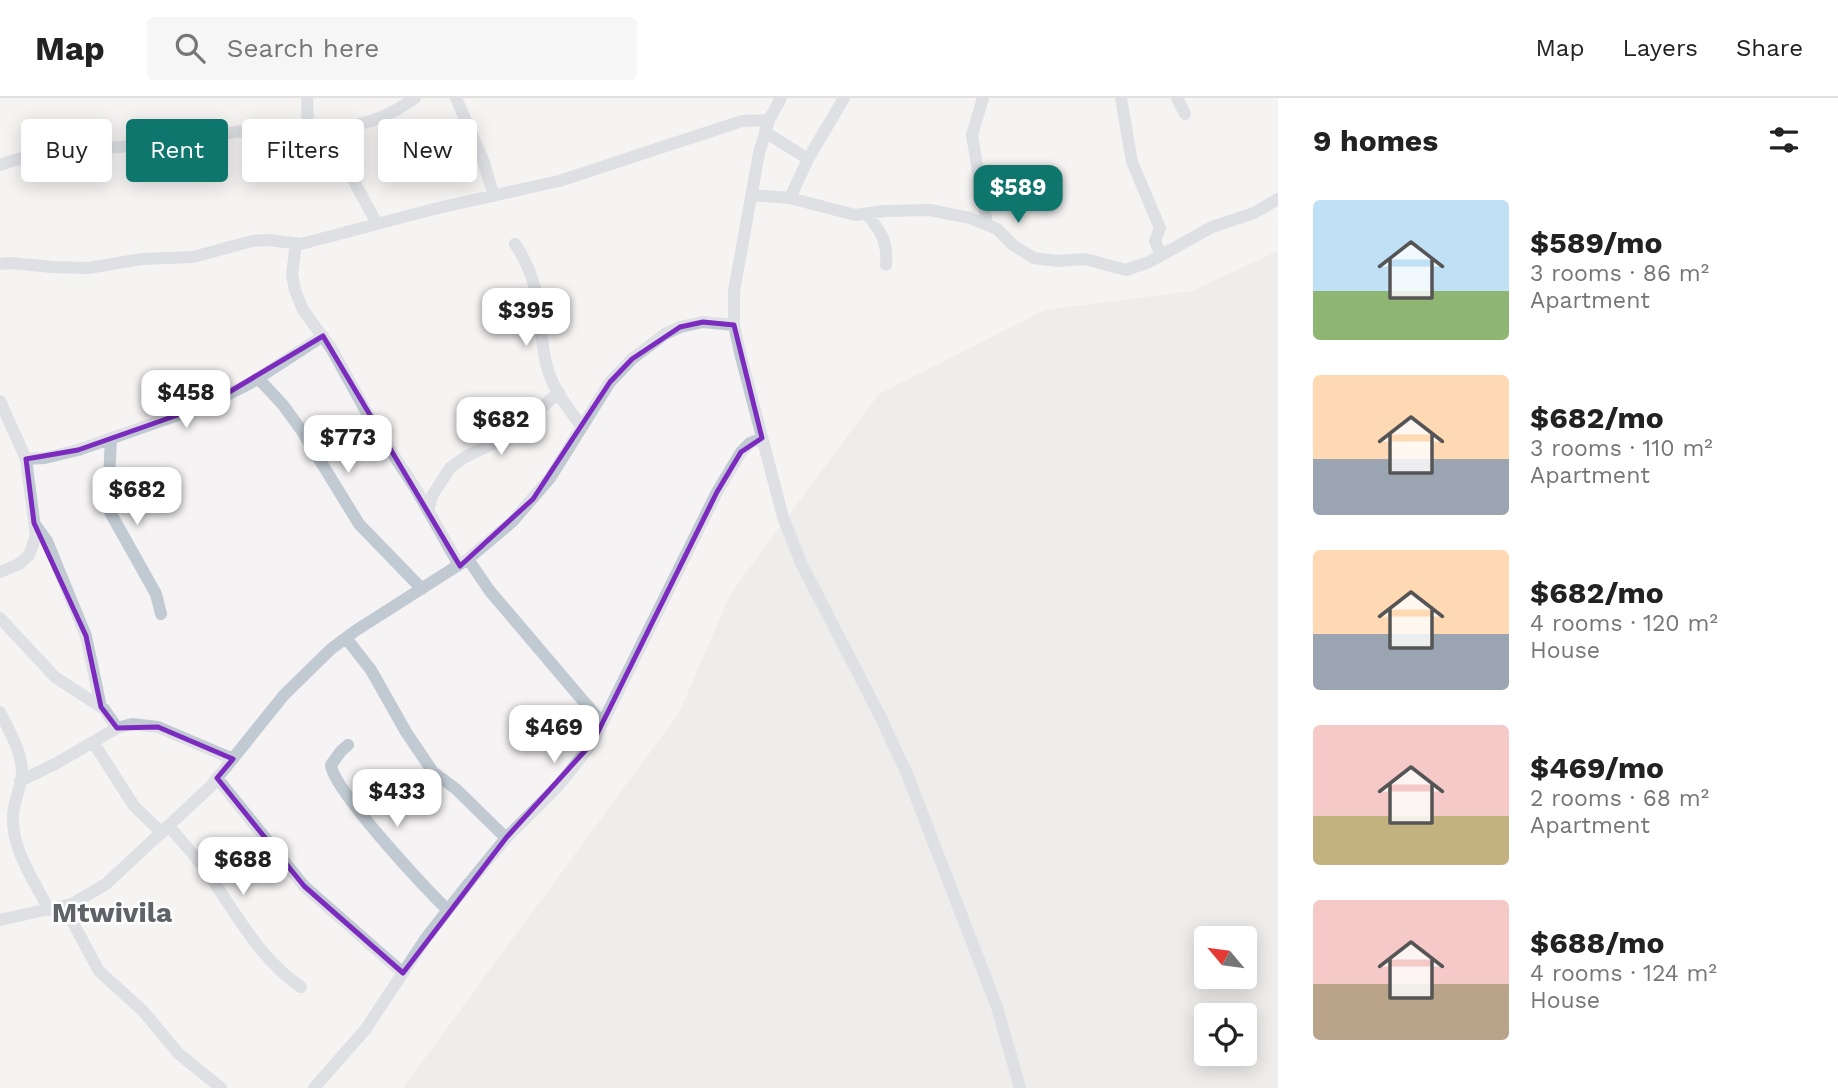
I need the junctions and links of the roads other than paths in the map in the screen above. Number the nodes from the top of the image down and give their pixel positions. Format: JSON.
{"nodes":[{"id":1,"x":307,"y":98,"type":"edge"},
{"id":2,"x":415,"y":98,"type":"edge"},
{"id":3,"x":456,"y":98,"type":"edge"},
{"id":4,"x":781,"y":98,"type":"edge"},
{"id":5,"x":844,"y":98,"type":"edge"},
{"id":6,"x":983,"y":98,"type":"edge"},
{"id":7,"x":1121,"y":98,"type":"edge"},
{"id":8,"x":1177,"y":98,"type":"edge"},
{"id":9,"x":1185,"y":114,"type":"dead end"},
{"id":10,"x":308,"y":119,"type":"edge"},
{"id":11,"x":364,"y":124,"type":"edge"},
{"id":12,"x":767,"y":126,"type":"junction"},
{"id":13,"x":242,"y":132,"type":"edge"},
{"id":14,"x":808,"y":159,"type":"junction"},
{"id":15,"x":0,"y":164,"type":"edge"},
{"id":16,"x":355,"y":182,"type":"edge"},
{"id":17,"x":751,"y":195,"type":"junction"},
{"id":18,"x":494,"y":196,"type":"junction"},
{"id":19,"x":790,"y":198,"type":"junction"},
{"id":20,"x":1278,"y":199,"type":"edge"},
{"id":21,"x":866,"y":214,"type":"junction"},
{"id":22,"x":377,"y":224,"type":"junction"},
{"id":23,"x":987,"y":225,"type":"junction"},
{"id":24,"x":296,"y":243,"type":"junction"},
{"id":25,"x":514,"y":244,"type":"dead end"},
{"id":26,"x":1161,"y":256,"type":"junction"},
{"id":27,"x":0,"y":264,"type":"edge"},
{"id":28,"x":886,"y":265,"type":"dead end"},
{"id":29,"x":734,"y":326,"type":"junction"},
{"id":30,"x":323,"y":336,"type":"junction"},
{"id":31,"x":258,"y":378,"type":"junction"},
{"id":32,"x":559,"y":392,"type":"junction"},
{"id":33,"x":0,"y":401,"type":"edge"},
{"id":34,"x":582,"y":427,"type":"junction"},
{"id":35,"x":111,"y":438,"type":"junction"},
{"id":36,"x":762,"y":438,"type":"junction"},
{"id":37,"x":26,"y":459,"type":"junction"},
{"id":38,"x":428,"y":511,"type":"junction"},
{"id":39,"x":34,"y":523,"type":"junction"},
{"id":40,"x":463,"y":562,"type":"junction"},
{"id":41,"x":0,"y":572,"type":"edge"},
{"id":42,"x":422,"y":589,"type":"junction"},
{"id":43,"x":161,"y":614,"type":"dead end"},
{"id":44,"x":0,"y":618,"type":"edge"},
{"id":45,"x":346,"y":638,"type":"junction"},
{"id":46,"x":101,"y":707,"type":"junction"},
{"id":47,"x":0,"y":712,"type":"edge"},
{"id":48,"x":602,"y":723,"type":"junction"},
{"id":49,"x":117,"y":728,"type":"junction"},
{"id":50,"x":93,"y":742,"type":"junction"},
{"id":51,"x":348,"y":745,"type":"dead end"},
{"id":52,"x":233,"y":759,"type":"junction"},
{"id":53,"x":216,"y":778,"type":"junction"},
{"id":54,"x":20,"y":781,"type":"junction"},
{"id":55,"x":166,"y":830,"type":"junction"},
{"id":56,"x":506,"y":838,"type":"junction"},
{"id":57,"x":64,"y":906,"type":"junction"},
{"id":58,"x":49,"y":910,"type":"junction"},
{"id":59,"x":448,"y":910,"type":"junction"},
{"id":60,"x":0,"y":920,"type":"edge"},
{"id":61,"x":403,"y":973,"type":"junction"},
{"id":62,"x":301,"y":987,"type":"dead end"},
{"id":63,"x":221,"y":1088,"type":"edge"},
{"id":64,"x":314,"y":1088,"type":"edge"},
{"id":65,"x":1020,"y":1088,"type":"edge"}],
"edges":[{"from":1,"to":10,"type":"street"},
{"from":2,"to":11,"type":"street"},
{"from":3,"to":18,"type":"street"},
{"from":4,"to":12,"type":"street"},
{"from":5,"to":14,"type":"street"},
{"from":6,"to":23,"type":"street"},
{"from":7,"to":26,"type":"street"},
{"from":8,"to":9,"type":"street"},
{"from":12,"to":14,"type":"street"},
{"from":12,"to":17,"type":"street"},
{"from":12,"to":18,"type":"street"},
{"from":13,"to":15,"type":"street"},
{"from":14,"to":19,"type":"street"},
{"from":16,"to":22,"type":"street"},
{"from":17,"to":19,"type":"street"},
{"from":17,"to":29,"type":"street"},
{"from":18,"to":22,"type":"street"},
{"from":19,"to":21,"type":"street"},
{"from":20,"to":26,"type":"street"},
{"from":21,"to":23,"type":"street"},
{"from":21,"to":28,"type":"street"},
{"from":22,"to":24,"type":"street"},
{"from":23,"to":26,"type":"street"},
{"from":24,"to":27,"type":"street"},
{"from":24,"to":30,"type":"street"},
{"from":25,"to":32,"type":"street"},
{"from":29,"to":34,"type":"street"},
{"from":29,"to":36,"type":"street"},
{"from":30,"to":31,"type":"street"},
{"from":30,"to":38,"type":"street"},
{"from":31,"to":35,"type":"street"},
{"from":31,"to":42,"type":"street"},
{"from":32,"to":34,"type":"street"},
{"from":32,"to":38,"type":"street"},
{"from":33,"to":37,"type":"street"},
{"from":34,"to":40,"type":"street"},
{"from":35,"to":37,"type":"street"},
{"from":35,"to":43,"type":"street"},
{"from":36,"to":48,"type":"street"},
{"from":36,"to":65,"type":"street"},
{"from":37,"to":39,"type":"street"},
{"from":38,"to":40,"type":"street"},
{"from":39,"to":41,"type":"street"},
{"from":39,"to":46,"type":"street"},
{"from":40,"to":42,"type":"street"},
{"from":40,"to":48,"type":"street"},
{"from":42,"to":45,"type":"street"},
{"from":44,"to":46,"type":"street"},
{"from":45,"to":52,"type":"street"},
{"from":45,"to":56,"type":"street"},
{"from":46,"to":49,"type":"street"},
{"from":47,"to":54,"type":"street"},
{"from":48,"to":56,"type":"street"},
{"from":49,"to":50,"type":"street"},
{"from":49,"to":52,"type":"street"},
{"from":50,"to":54,"type":"street"},
{"from":50,"to":55,"type":"street"},
{"from":51,"to":59,"type":"street"},
{"from":52,"to":53,"type":"street"},
{"from":53,"to":55,"type":"street"},
{"from":53,"to":61,"type":"street"},
{"from":54,"to":58,"type":"street"},
{"from":55,"to":57,"type":"street"},
{"from":55,"to":62,"type":"street"},
{"from":56,"to":59,"type":"street"},
{"from":57,"to":58,"type":"street"},
{"from":57,"to":63,"type":"street"},
{"from":58,"to":60,"type":"street"},
{"from":59,"to":61,"type":"street"},
{"from":61,"to":64,"type":"street"}]}
